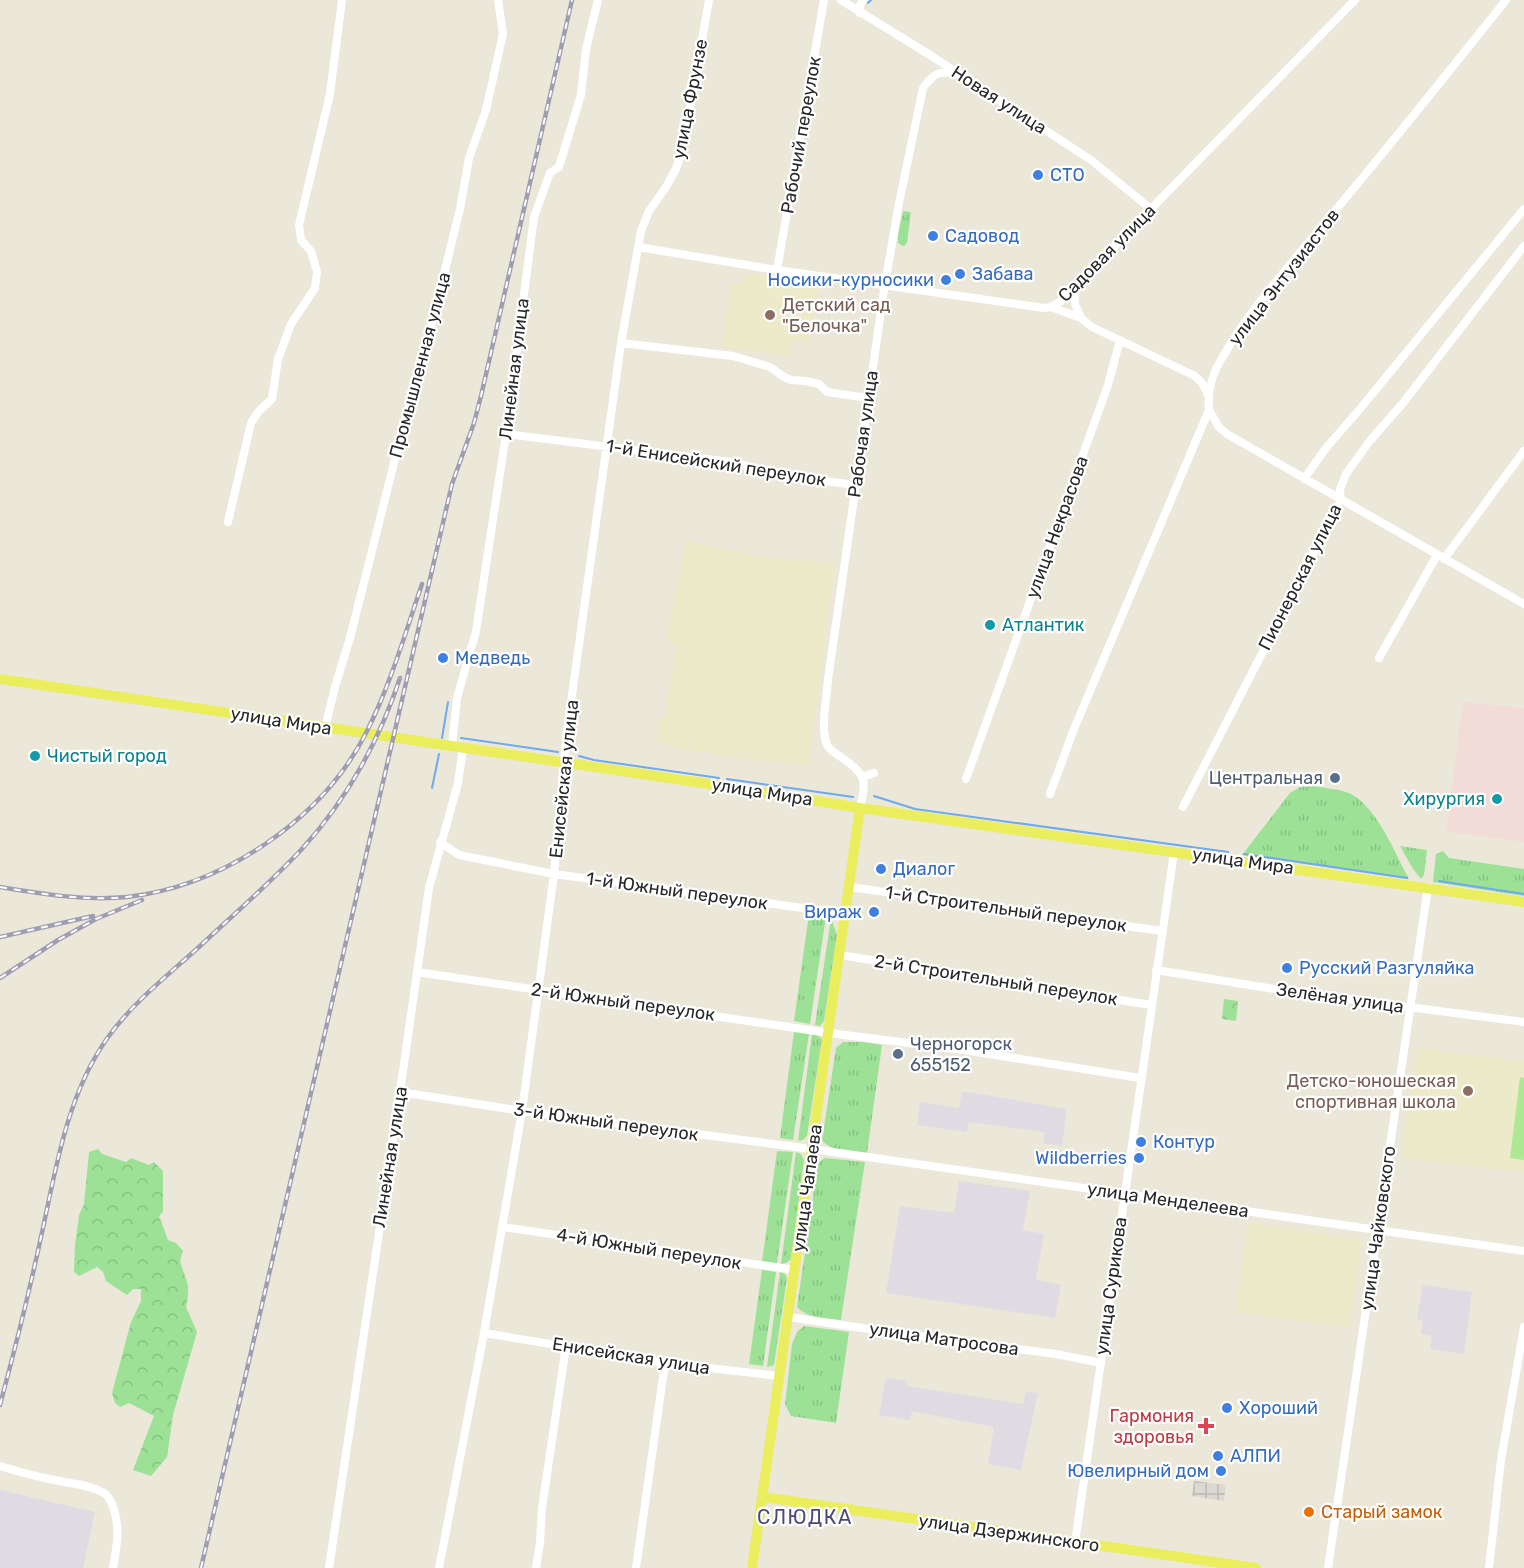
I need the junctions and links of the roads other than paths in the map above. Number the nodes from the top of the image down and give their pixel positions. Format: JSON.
{"nodes":[{"id":1,"x":342,"y":0,"type":"edge"},
{"id":2,"x":498,"y":0,"type":"edge"},
{"id":3,"x":598,"y":0,"type":"edge"},
{"id":4,"x":709,"y":0,"type":"edge"},
{"id":5,"x":824,"y":0,"type":"edge"},
{"id":6,"x":841,"y":0,"type":"edge"},
{"id":7,"x":863,"y":0,"type":"edge"},
{"id":8,"x":1355,"y":0,"type":"edge"},
{"id":9,"x":1506,"y":0,"type":"edge"},
{"id":10,"x":860,"y":13,"type":"junction"},
{"id":11,"x":958,"y":74,"type":"junction"},
{"id":12,"x":1151,"y":209,"type":"junction"},
{"id":13,"x":1524,"y":209,"type":"edge"},
{"id":14,"x":642,"y":225,"type":"joint"},
{"id":15,"x":1524,"y":246,"type":"edge"},
{"id":16,"x":638,"y":247,"type":"junction"},
{"id":17,"x":777,"y":270,"type":"junction"},
{"id":18,"x":889,"y":286,"type":"junction"},
{"id":19,"x":1074,"y":288,"type":"junction"},
{"id":20,"x":1051,"y":307,"type":"junction"},
{"id":21,"x":1081,"y":318,"type":"junction"},
{"id":22,"x":1120,"y":340,"type":"junction"},
{"id":23,"x":621,"y":343,"type":"junction"},
{"id":24,"x":1208,"y":395,"type":"junction"},
{"id":25,"x":868,"y":398,"type":"junction"},
{"id":26,"x":1209,"y":410,"type":"junction"},
{"id":27,"x":506,"y":434,"type":"junction"},
{"id":28,"x":608,"y":446,"type":"junction"},
{"id":29,"x":1524,"y":451,"type":"edge"},
{"id":30,"x":1304,"y":479,"type":"junction"},
{"id":31,"x":855,"y":485,"type":"junction"},
{"id":32,"x":1341,"y":500,"type":"junction"},
{"id":33,"x":228,"y":522,"type":"dead end"},
{"id":34,"x":1441,"y":557,"type":"junction"},
{"id":35,"x":1524,"y":604,"type":"edge"},
{"id":36,"x":1378,"y":658,"type":"dead end"},
{"id":37,"x":0,"y":679,"type":"edge"},
{"id":38,"x":325,"y":728,"type":"junction"},
{"id":39,"x":458,"y":747,"type":"junction"},
{"id":40,"x":564,"y":762,"type":"junction"},
{"id":41,"x":874,"y":773,"type":"dead end"},
{"id":42,"x":863,"y":777,"type":"junction"},
{"id":43,"x":966,"y":779,"type":"dead end"},
{"id":44,"x":1050,"y":794,"type":"dead end"},
{"id":45,"x":860,"y":807,"type":"junction"},
{"id":46,"x":1182,"y":807,"type":"dead end"},
{"id":47,"x":440,"y":842,"type":"junction"},
{"id":48,"x":1174,"y":852,"type":"junction"},
{"id":49,"x":554,"y":874,"type":"junction"},
{"id":50,"x":849,"y":887,"type":"junction"},
{"id":51,"x":1428,"y":887,"type":"junction"},
{"id":52,"x":1524,"y":902,"type":"edge"},
{"id":53,"x":845,"y":919,"type":"junction"},
{"id":54,"x":1162,"y":932,"type":"junction"},
{"id":55,"x":840,"y":955,"type":"junction"},
{"id":56,"x":1156,"y":970,"type":"junction"},
{"id":57,"x":417,"y":972,"type":"junction"},
{"id":58,"x":537,"y":990,"type":"junction"},
{"id":59,"x":1151,"y":1005,"type":"junction"},
{"id":60,"x":1410,"y":1007,"type":"junction"},
{"id":61,"x":1524,"y":1022,"type":"edge"},
{"id":62,"x":829,"y":1033,"type":"junction"},
{"id":63,"x":1140,"y":1078,"type":"junction"},
{"id":64,"x":400,"y":1092,"type":"junction"},
{"id":65,"x":522,"y":1111,"type":"junction"},
{"id":66,"x":812,"y":1149,"type":"junction"},
{"id":67,"x":1124,"y":1193,"type":"junction"},
{"id":68,"x":502,"y":1227,"type":"junction"},
{"id":69,"x":1378,"y":1231,"type":"junction"},
{"id":70,"x":1524,"y":1251,"type":"edge"},
{"id":71,"x":795,"y":1270,"type":"junction"},
{"id":72,"x":788,"y":1317,"type":"junction"},
{"id":73,"x":1524,"y":1327,"type":"edge"},
{"id":74,"x":483,"y":1333,"type":"junction"},
{"id":75,"x":566,"y":1346,"type":"junction"},
{"id":76,"x":665,"y":1363,"type":"junction"},
{"id":77,"x":1101,"y":1363,"type":"junction"},
{"id":78,"x":780,"y":1376,"type":"junction"},
{"id":79,"x":0,"y":1466,"type":"edge"},
{"id":80,"x":763,"y":1497,"type":"junction"},
{"id":81,"x":1075,"y":1543,"type":"junction"},
{"id":82,"x":1206,"y":1565,"type":"edge"},
{"id":83,"x":113,"y":1568,"type":"edge"},
{"id":84,"x":329,"y":1568,"type":"edge"},
{"id":85,"x":439,"y":1568,"type":"edge"},
{"id":86,"x":536,"y":1568,"type":"edge"},
{"id":87,"x":636,"y":1568,"type":"edge"},
{"id":88,"x":752,"y":1568,"type":"edge"},
{"id":89,"x":1250,"y":1568,"type":"edge"},
{"id":90,"x":1328,"y":1568,"type":"edge"},
{"id":91,"x":1489,"y":1568,"type":"edge"}],
"edges":[{"from":1,"to":33,"type":"street"},
{"from":2,"to":38,"type":"street","name":"Промышленная улица"},
{"from":3,"to":27,"type":"street","name":"Линейная улица"},
{"from":4,"to":14,"type":"street","name":"улица Фрунзе"},
{"from":5,"to":17,"type":"street","name":"Рабочий переулок"},
{"from":6,"to":10,"type":"street","name":"Новая улица"},
{"from":7,"to":10,"type":"street"},
{"from":8,"to":12,"type":"street","name":"Садовая улица"},
{"from":9,"to":24,"type":"street","name":"улица Энтузиастов"},
{"from":10,"to":11,"type":"street","name":"Новая улица"},
{"from":11,"to":12,"type":"street","name":"Новая улица"},
{"from":11,"to":18,"type":"street","name":"Рабочая улица"},
{"from":12,"to":19,"type":"street","name":"Садовая улица"},
{"from":13,"to":30,"type":"street"},
{"from":14,"to":16,"type":"street","name":"Енисейская улица"},
{"from":15,"to":32,"type":"street","name":"Пионерская улица"},
{"from":16,"to":17,"type":"street","name":"Садовая улица"},
{"from":16,"to":23,"type":"street","name":"Енисейская улица"},
{"from":17,"to":18,"type":"street","name":"Садовая улица"},
{"from":18,"to":20,"type":"street","name":"Садовая улица"},
{"from":18,"to":25,"type":"street","name":"Рабочая улица"},
{"from":19,"to":20,"type":"street","name":"Садовая улица"},
{"from":19,"to":21,"type":"street"},
{"from":20,"to":21,"type":"street"},
{"from":21,"to":22,"type":"street"},
{"from":22,"to":24,"type":"street"},
{"from":22,"to":43,"type":"street","name":"улица Некрасова"},
{"from":23,"to":25,"type":"street"},
{"from":23,"to":28,"type":"street","name":"Енисейская улица"},
{"from":24,"to":26,"type":"street","name":"улица Энтузиастов"},
{"from":25,"to":31,"type":"street","name":"Рабочая улица"},
{"from":26,"to":30,"type":"street"},
{"from":26,"to":44,"type":"street","name":"улица Энтузиастов"},
{"from":27,"to":28,"type":"street","name":"1-й Енисейский переулок"},
{"from":27,"to":39,"type":"street","name":"Линейная улица"},
{"from":28,"to":31,"type":"street","name":"1-й Енисейский переулок"},
{"from":28,"to":40,"type":"street","name":"Енисейская улица"},
{"from":29,"to":34,"type":"street"},
{"from":30,"to":32,"type":"street"},
{"from":31,"to":42,"type":"street","name":"Рабочая улица"},
{"from":32,"to":34,"type":"street"},
{"from":32,"to":46,"type":"street","name":"Пионерская улица"},
{"from":34,"to":35,"type":"street"},
{"from":34,"to":36,"type":"street"},
{"from":37,"to":38,"type":"main road","name":"улица Мира"},
{"from":38,"to":39,"type":"main road","name":"улица Мира"},
{"from":39,"to":40,"type":"main road","name":"улица Мира"},
{"from":39,"to":47,"type":"street","name":"Линейная улица"},
{"from":40,"to":45,"type":"main road","name":"улица Мира"},
{"from":40,"to":49,"type":"street","name":"Енисейская улица"},
{"from":41,"to":42,"type":"street"},
{"from":42,"to":45,"type":"street"},
{"from":45,"to":48,"type":"main road","name":"улица Мира"},
{"from":45,"to":50,"type":"main road","name":"улица Чапаева"},
{"from":47,"to":49,"type":"street","name":"1-й Южный переулок"},
{"from":47,"to":57,"type":"street","name":"Линейная улица"},
{"from":48,"to":51,"type":"main road","name":"улица Мира"},
{"from":48,"to":54,"type":"street","name":"улица Сурикова"},
{"from":49,"to":53,"type":"street","name":"1-й Южный переулок"},
{"from":49,"to":58,"type":"street","name":"Енисейская улица"},
{"from":50,"to":53,"type":"main road","name":"улица Чапаева"},
{"from":50,"to":54,"type":"street","name":"1-й Строительный переулок"},
{"from":51,"to":52,"type":"main road","name":"улица Мира"},
{"from":51,"to":60,"type":"street","name":"улица Чайковского"},
{"from":53,"to":55,"type":"main road","name":"улица Чапаева"},
{"from":54,"to":56,"type":"street","name":"улица Сурикова"},
{"from":55,"to":59,"type":"street","name":"2-й Строительный переулок"},
{"from":55,"to":62,"type":"main road","name":"улица Чапаева"},
{"from":56,"to":59,"type":"street","name":"улица Сурикова"},
{"from":56,"to":60,"type":"street","name":"Зелёная улица"},
{"from":57,"to":58,"type":"street","name":"2-й Южный переулок"},
{"from":57,"to":64,"type":"street","name":"Линейная улица"},
{"from":58,"to":62,"type":"street","name":"2-й Южный переулок"},
{"from":58,"to":65,"type":"street","name":"Енисейская улица"},
{"from":59,"to":63,"type":"street","name":"улица Сурикова"},
{"from":60,"to":61,"type":"street","name":"Зелёная улица"},
{"from":60,"to":69,"type":"street","name":"улица Чайковского"},
{"from":62,"to":63,"type":"street","name":"2-й Южный переулок"},
{"from":62,"to":66,"type":"main road","name":"улица Чапаева"},
{"from":63,"to":67,"type":"street","name":"улица Сурикова"},
{"from":64,"to":65,"type":"street","name":"3-й Южный переулок"},
{"from":64,"to":84,"type":"street","name":"Линейная улица"},
{"from":65,"to":66,"type":"street","name":"3-й Южный переулок"},
{"from":65,"to":68,"type":"street","name":"Енисейская улица"},
{"from":66,"to":67,"type":"street","name":"улица Менделеева"},
{"from":66,"to":71,"type":"main road","name":"улица Чапаева"},
{"from":67,"to":69,"type":"street","name":"улица Менделеева"},
{"from":67,"to":77,"type":"street","name":"улица Сурикова"},
{"from":68,"to":71,"type":"street","name":"4-й Южный переулок"},
{"from":68,"to":74,"type":"street","name":"Енисейская улица"},
{"from":69,"to":70,"type":"street","name":"улица Менделеева"},
{"from":69,"to":90,"type":"street","name":"улица Чайковского"},
{"from":71,"to":72,"type":"main road","name":"улица Чапаева"},
{"from":72,"to":77,"type":"street","name":"улица Матросова"},
{"from":72,"to":78,"type":"main road","name":"улица Чапаева"},
{"from":73,"to":91,"type":"street"},
{"from":74,"to":75,"type":"street","name":"Енисейская улица"},
{"from":74,"to":85,"type":"street","name":"Енисейская улица"},
{"from":75,"to":76,"type":"street","name":"Енисейская улица"},
{"from":75,"to":86,"type":"street"},
{"from":76,"to":78,"type":"street","name":"Енисейская улица"},
{"from":76,"to":87,"type":"street"},
{"from":77,"to":81,"type":"street","name":"улица Сурикова"},
{"from":78,"to":80,"type":"main road","name":"улица Чапаева"},
{"from":79,"to":83,"type":"street"},
{"from":80,"to":81,"type":"main road","name":"улица Дзержинского"},
{"from":80,"to":88,"type":"main road","name":"улица Чапаева"},
{"from":81,"to":82,"type":"main road","name":"улица Дзержинского"},
{"from":82,"to":89,"type":"main road","name":"улица Дзержинского"}]}
